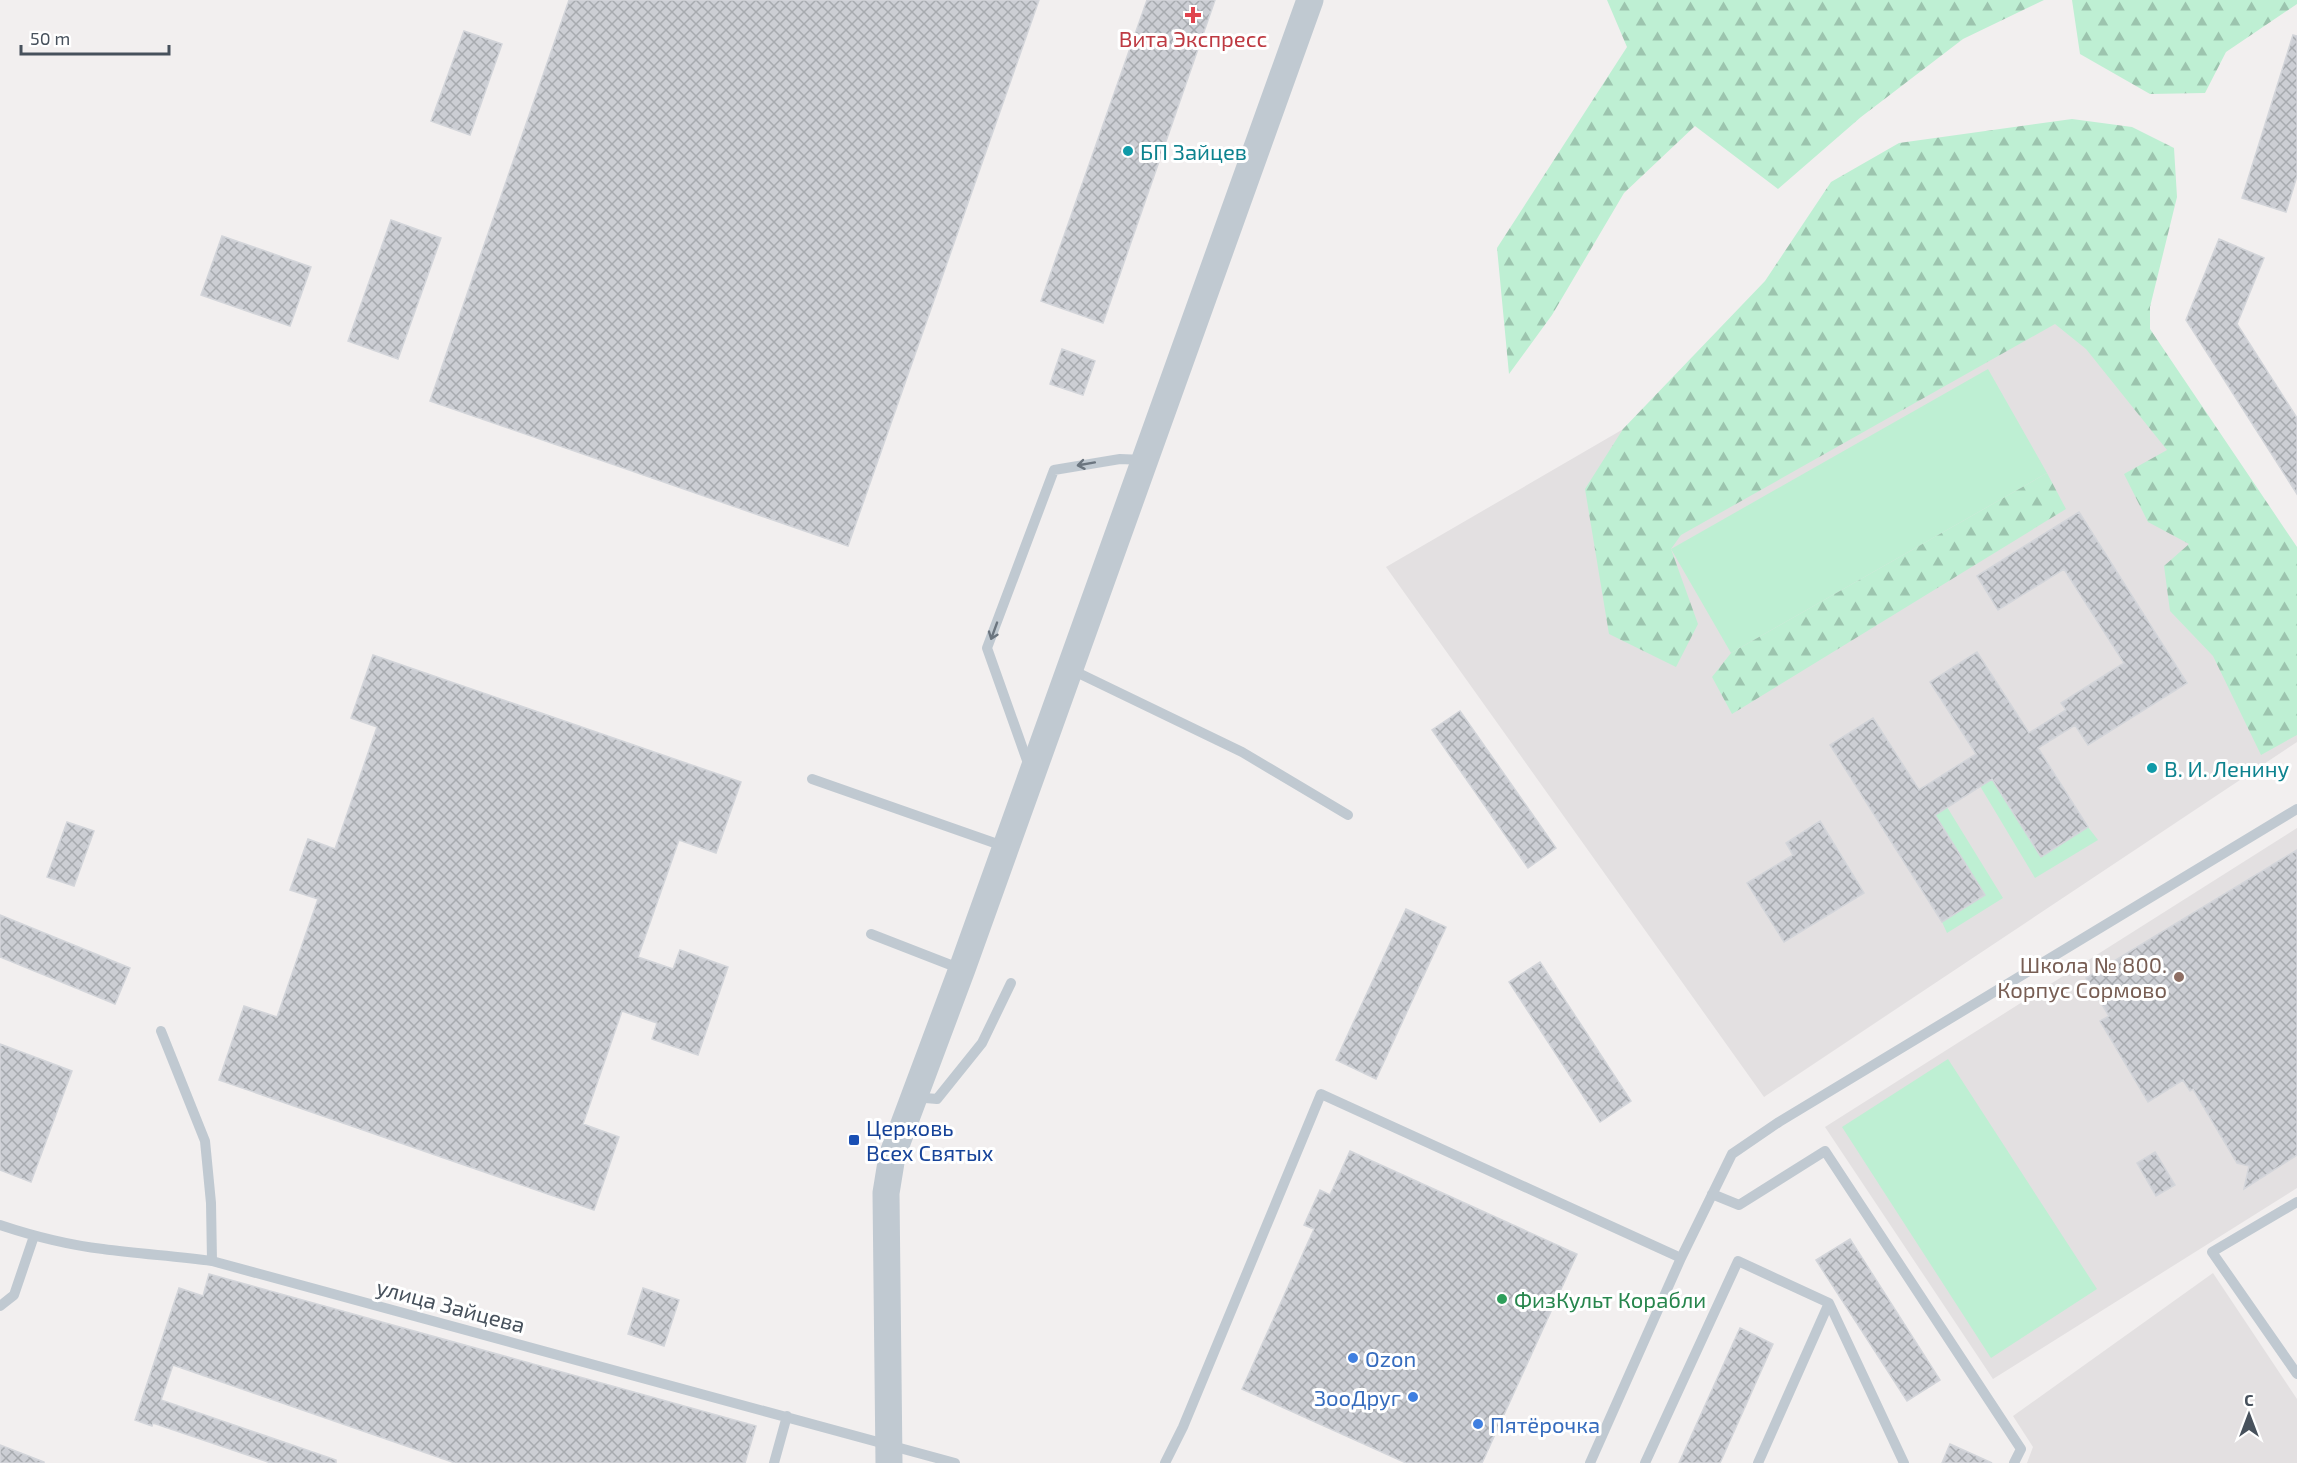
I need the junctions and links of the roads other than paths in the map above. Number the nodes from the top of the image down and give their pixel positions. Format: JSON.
{"nodes":[{"id":1,"x":1310,"y":0,"type":"edge"},
{"id":2,"x":1144,"y":460,"type":"junction"},
{"id":3,"x":1070,"y":669,"type":"junction"},
{"id":4,"x":1032,"y":775,"type":"junction"},
{"id":5,"x":812,"y":779,"type":"dead end"},
{"id":6,"x":2297,"y":809,"type":"edge"},
{"id":7,"x":1348,"y":815,"type":"dead end"},
{"id":8,"x":1006,"y":847,"type":"junction"},
{"id":9,"x":872,"y":934,"type":"dead end"},
{"id":10,"x":962,"y":969,"type":"junction"},
{"id":11,"x":1011,"y":983,"type":"dead end"},
{"id":12,"x":161,"y":1031,"type":"dead end"},
{"id":13,"x":914,"y":1097,"type":"junction"},
{"id":14,"x":1712,"y":1194,"type":"junction"},
{"id":15,"x":2297,"y":1202,"type":"edge"},
{"id":16,"x":0,"y":1225,"type":"edge"},
{"id":17,"x":34,"y":1236,"type":"junction"},
{"id":18,"x":1681,"y":1258,"type":"junction"},
{"id":19,"x":212,"y":1261,"type":"junction"},
{"id":20,"x":1829,"y":1302,"type":"junction"},
{"id":21,"x":0,"y":1305,"type":"edge"},
{"id":22,"x":2297,"y":1374,"type":"edge"},
{"id":23,"x":787,"y":1416,"type":"junction"},
{"id":24,"x":888,"y":1453,"type":"edge"},
{"id":25,"x":774,"y":1463,"type":"edge"},
{"id":26,"x":955,"y":1463,"type":"edge"},
{"id":27,"x":1165,"y":1463,"type":"edge"},
{"id":28,"x":1590,"y":1463,"type":"edge"},
{"id":29,"x":1644,"y":1463,"type":"edge"},
{"id":30,"x":1758,"y":1463,"type":"edge"},
{"id":31,"x":1904,"y":1463,"type":"edge"},
{"id":32,"x":2014,"y":1463,"type":"edge"}],
"edges":[{"from":1,"to":2,"type":"street"},
{"from":2,"to":3,"type":"street"},
{"from":2,"to":4,"type":"lane","one_way":true},
{"from":3,"to":4,"type":"street"},
{"from":3,"to":7,"type":"lane"},
{"from":4,"to":8,"type":"street"},
{"from":5,"to":8,"type":"lane"},
{"from":6,"to":14,"type":"lane"},
{"from":8,"to":10,"type":"street"},
{"from":9,"to":10,"type":"lane"},
{"from":10,"to":13,"type":"street"},
{"from":11,"to":13,"type":"lane"},
{"from":12,"to":19,"type":"lane"},
{"from":13,"to":24,"type":"street"},
{"from":14,"to":18,"type":"lane"},
{"from":14,"to":32,"type":"lane"},
{"from":15,"to":22,"type":"lane"},
{"from":16,"to":17,"type":"lane","name":"улица Зайцева"},
{"from":17,"to":19,"type":"lane","name":"улица Зайцева"},
{"from":17,"to":21,"type":"lane"},
{"from":18,"to":27,"type":"lane"},
{"from":18,"to":28,"type":"lane"},
{"from":19,"to":23,"type":"lane","name":"улица Зайцева"},
{"from":20,"to":29,"type":"lane"},
{"from":20,"to":30,"type":"lane"},
{"from":20,"to":31,"type":"lane"},
{"from":23,"to":24,"type":"lane","name":"улица Зайцева"},
{"from":23,"to":25,"type":"lane"},
{"from":24,"to":26,"type":"lane","name":"улица Зайцева"}]}
